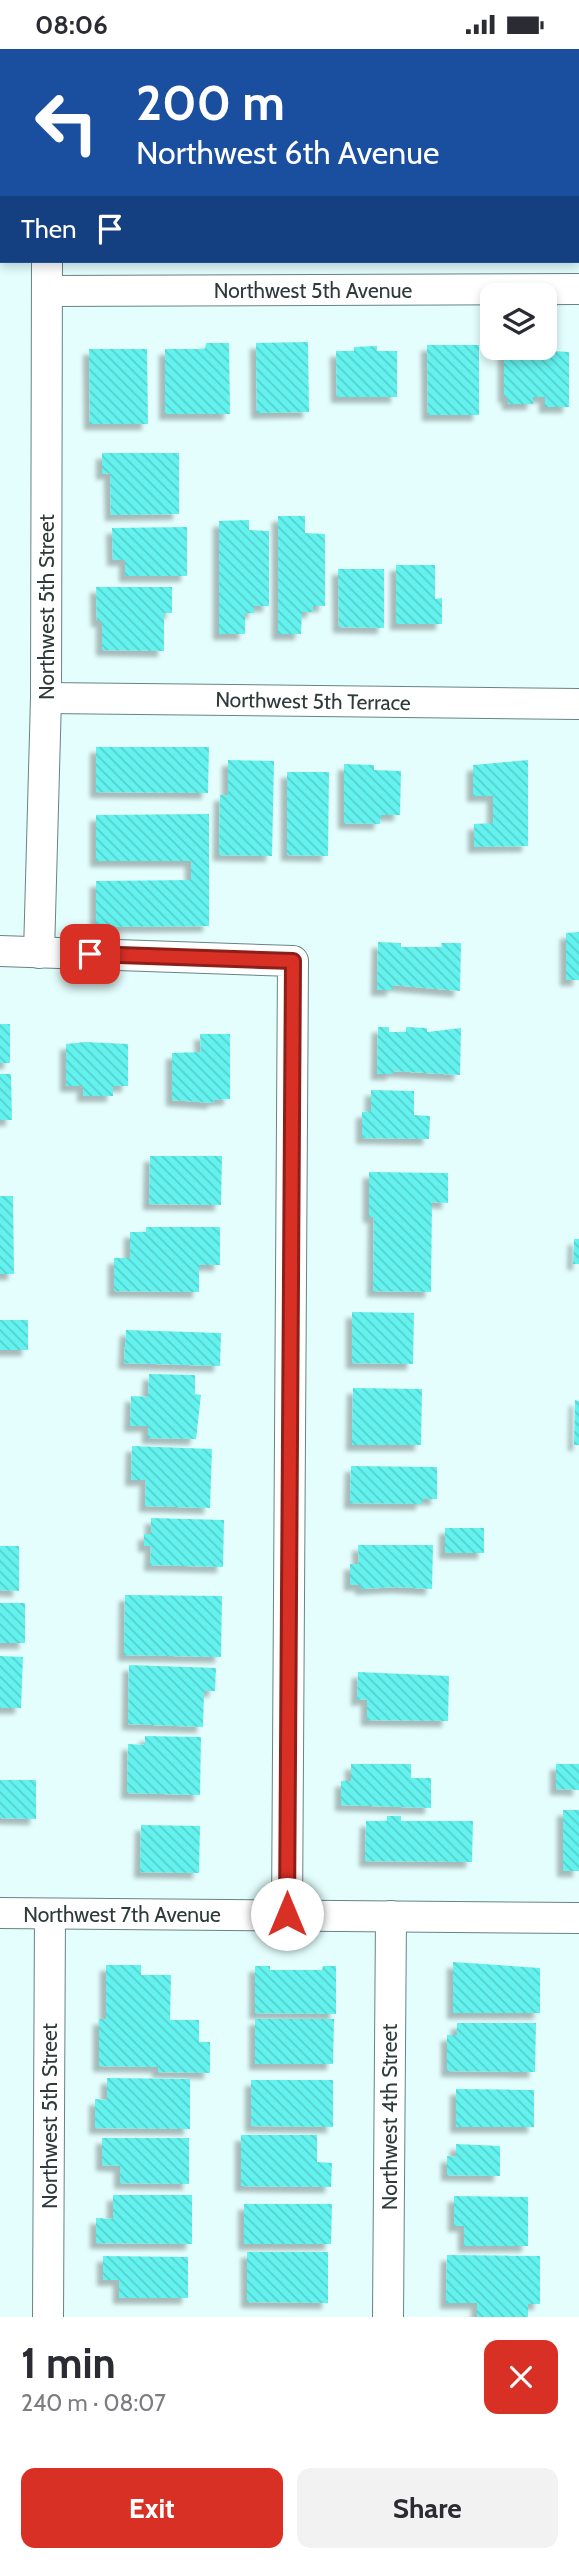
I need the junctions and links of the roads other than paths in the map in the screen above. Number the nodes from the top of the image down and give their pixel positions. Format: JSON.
{"nodes":[{"id":1,"x":47,"y":263,"type":"edge"},
{"id":2,"x":579,"y":289,"type":"edge"},
{"id":3,"x":47,"y":291,"type":"junction"},
{"id":4,"x":47,"y":698,"type":"junction"},
{"id":5,"x":579,"y":704,"type":"edge"},
{"id":6,"x":0,"y":951,"type":"edge"},
{"id":7,"x":39,"y":953,"type":"junction"},
{"id":8,"x":0,"y":1913,"type":"edge"},
{"id":9,"x":287,"y":1914,"type":"junction"},
{"id":10,"x":50,"y":1915,"type":"junction"},
{"id":11,"x":391,"y":1916,"type":"junction"},
{"id":12,"x":579,"y":1918,"type":"edge"},
{"id":13,"x":48,"y":2317,"type":"edge"},
{"id":14,"x":388,"y":2317,"type":"edge"}],
"edges":[{"from":1,"to":3,"type":"street","name":"Northwest 5th Street"},
{"from":2,"to":3,"type":"street","name":"Northwest 5th Avenue"},
{"from":3,"to":4,"type":"street","name":"Northwest 5th Street"},
{"from":4,"to":5,"type":"street","name":"Northwest 5th Terrace"},
{"from":4,"to":7,"type":"street","name":"Northwest 5th Street"},
{"from":6,"to":7,"type":"street"},
{"from":7,"to":9,"type":"street"},
{"from":8,"to":10,"type":"street","name":"Northwest 7th Avenue"},
{"from":9,"to":10,"type":"street","name":"Northwest 7th Avenue"},
{"from":9,"to":11,"type":"street","name":"Northwest 7th Avenue"},
{"from":10,"to":13,"type":"street","name":"Northwest 5th Street"},
{"from":11,"to":12,"type":"street","name":"Northwest 7th Avenue"},
{"from":11,"to":14,"type":"street","name":"Northwest 4th Street"}]}
